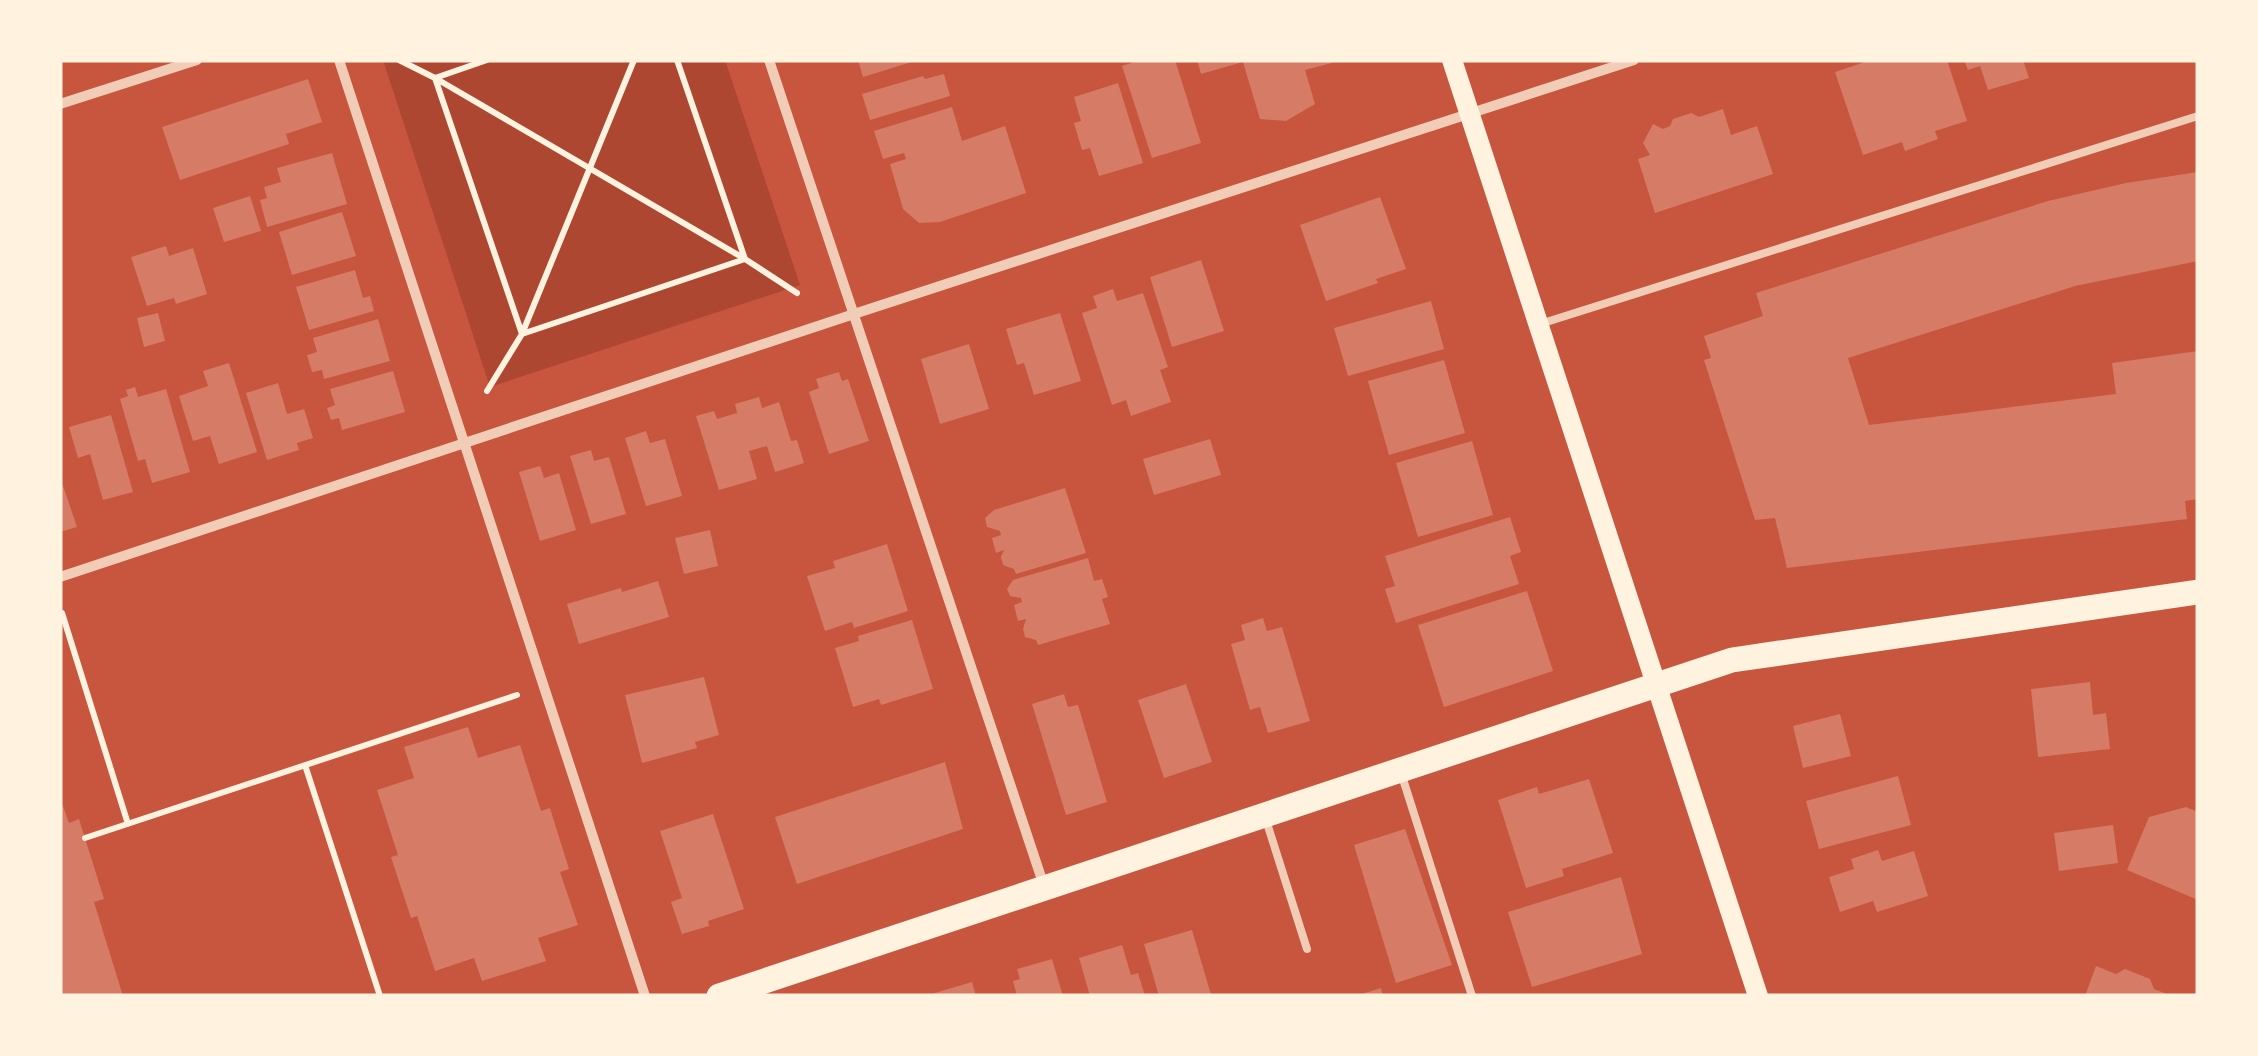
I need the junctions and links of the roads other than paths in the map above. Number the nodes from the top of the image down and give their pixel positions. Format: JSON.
{"nodes":[{"id":1,"x":197,"y":60,"type":"edge"},
{"id":2,"x":339,"y":60,"type":"edge"},
{"id":3,"x":769,"y":60,"type":"edge"},
{"id":4,"x":1452,"y":60,"type":"edge"},
{"id":5,"x":1634,"y":60,"type":"edge"},
{"id":6,"x":60,"y":104,"type":"edge"},
{"id":7,"x":1470,"y":114,"type":"junction"},
{"id":8,"x":2198,"y":116,"type":"edge"},
{"id":9,"x":854,"y":314,"type":"junction"},
{"id":10,"x":1539,"y":324,"type":"junction"},
{"id":11,"x":463,"y":444,"type":"junction"},
{"id":12,"x":60,"y":577,"type":"edge"},
{"id":13,"x":2198,"y":592,"type":"edge"},
{"id":14,"x":1658,"y":684,"type":"junction"},
{"id":15,"x":1400,"y":770,"type":"junction"},
{"id":16,"x":1265,"y":816,"type":"junction"},
{"id":17,"x":1045,"y":890,"type":"junction"},
{"id":18,"x":1307,"y":949,"type":"dead end"},
{"id":19,"x":645,"y":996,"type":"edge"},
{"id":20,"x":719,"y":996,"type":"edge"},
{"id":21,"x":1472,"y":996,"type":"edge"},
{"id":22,"x":1758,"y":996,"type":"edge"}],
"edges":[{"from":1,"to":6,"type":"street"},
{"from":2,"to":11,"type":"street"},
{"from":3,"to":9,"type":"street"},
{"from":4,"to":7,"type":"main road"},
{"from":5,"to":7,"type":"street"},
{"from":7,"to":9,"type":"street"},
{"from":7,"to":10,"type":"main road"},
{"from":8,"to":10,"type":"lane"},
{"from":9,"to":11,"type":"street"},
{"from":9,"to":17,"type":"street"},
{"from":10,"to":14,"type":"main road"},
{"from":11,"to":12,"type":"street"},
{"from":11,"to":19,"type":"street"},
{"from":13,"to":14,"type":"main road"},
{"from":14,"to":15,"type":"main road"},
{"from":14,"to":22,"type":"main road"},
{"from":15,"to":16,"type":"main road"},
{"from":15,"to":21,"type":"lane"},
{"from":16,"to":17,"type":"main road"},
{"from":16,"to":18,"type":"lane"},
{"from":17,"to":20,"type":"main road"}]}
